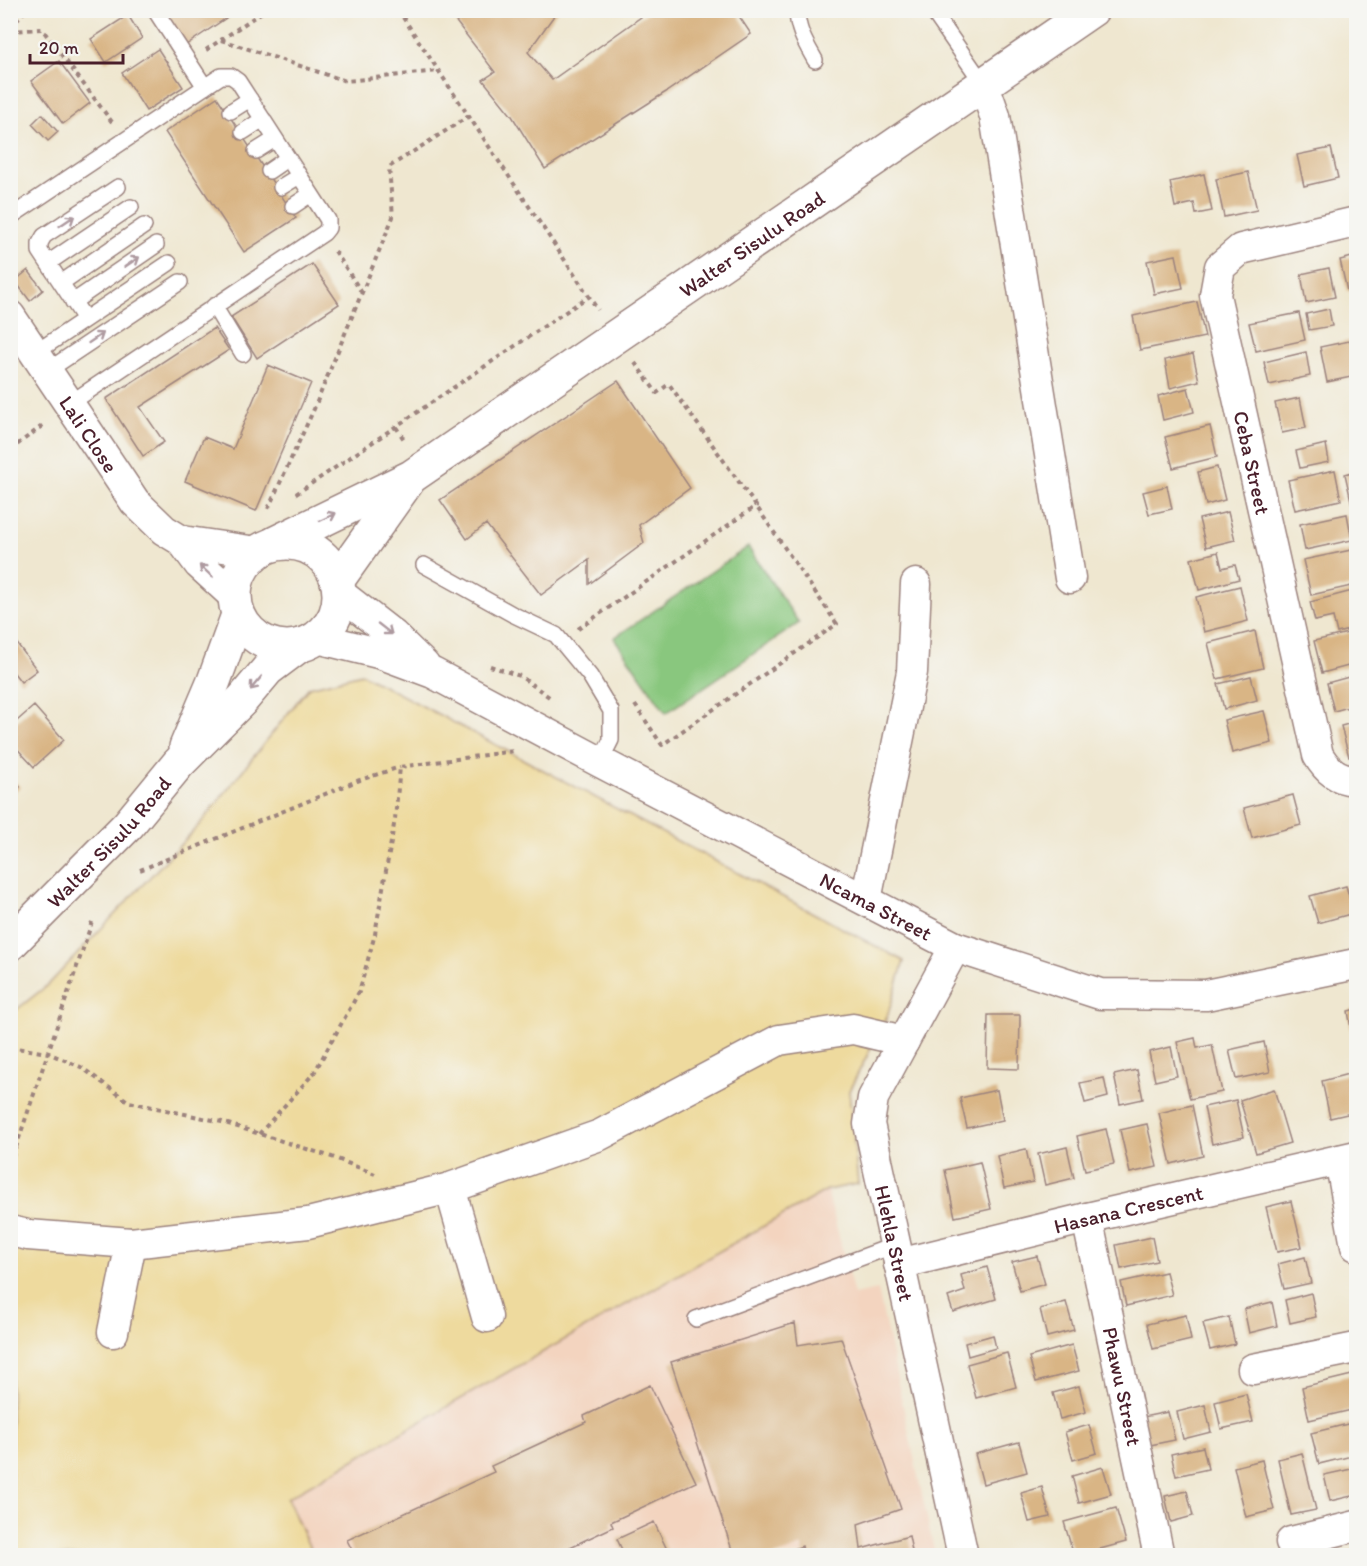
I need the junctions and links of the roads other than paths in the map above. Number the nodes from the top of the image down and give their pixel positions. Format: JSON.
{"nodes":[{"id":1,"x":155,"y":10,"type":"edge"},
{"id":2,"x":797,"y":10,"type":"edge"},
{"id":3,"x":932,"y":10,"type":"edge"},
{"id":4,"x":1092,"y":10,"type":"edge"},
{"id":5,"x":815,"y":60,"type":"dead end"},
{"id":6,"x":984,"y":85,"type":"junction"},
{"id":7,"x":205,"y":87,"type":"junction"},
{"id":8,"x":250,"y":99,"type":"junction"},
{"id":9,"x":231,"y":111,"type":"dead end"},
{"id":10,"x":262,"y":119,"type":"junction"},
{"id":11,"x":243,"y":132,"type":"dead end"},
{"id":12,"x":275,"y":138,"type":"junction"},
{"id":13,"x":256,"y":151,"type":"dead end"},
{"id":14,"x":288,"y":158,"type":"junction"},
{"id":15,"x":269,"y":171,"type":"dead end"},
{"id":16,"x":299,"y":176,"type":"junction"},
{"id":17,"x":118,"y":187,"type":"dead end"},
{"id":18,"x":281,"y":188,"type":"dead end"},
{"id":19,"x":311,"y":194,"type":"junction"},
{"id":20,"x":293,"y":206,"type":"dead end"},
{"id":21,"x":131,"y":207,"type":"dead end"},
{"id":22,"x":10,"y":217,"type":"edge"},
{"id":23,"x":1356,"y":222,"type":"edge"},
{"id":24,"x":144,"y":226,"type":"dead end"},
{"id":25,"x":156,"y":245,"type":"dead end"},
{"id":26,"x":169,"y":262,"type":"dead end"},
{"id":27,"x":48,"y":263,"type":"junction"},
{"id":28,"x":180,"y":282,"type":"dead end"},
{"id":29,"x":61,"y":283,"type":"junction"},
{"id":30,"x":73,"y":302,"type":"junction"},
{"id":31,"x":214,"y":306,"type":"junction"},
{"id":32,"x":10,"y":316,"type":"edge"},
{"id":33,"x":85,"y":319,"type":"junction"},
{"id":34,"x":243,"y":354,"type":"dead end"},
{"id":35,"x":41,"y":362,"type":"junction"},
{"id":36,"x":69,"y":404,"type":"junction"},
{"id":37,"x":411,"y":477,"type":"junction"},
{"id":38,"x":182,"y":541,"type":"junction"},
{"id":39,"x":266,"y":547,"type":"junction"},
{"id":40,"x":424,"y":565,"type":"dead end"},
{"id":41,"x":1070,"y":578,"type":"dead end"},
{"id":42,"x":916,"y":584,"type":"dead end"},
{"id":43,"x":338,"y":587,"type":"junction"},
{"id":44,"x":236,"y":606,"type":"junction"},
{"id":45,"x":308,"y":641,"type":"junction"},
{"id":46,"x":433,"y":673,"type":"junction"},
{"id":47,"x":600,"y":762,"type":"junction"},
{"id":48,"x":178,"y":764,"type":"junction"},
{"id":49,"x":1356,"y":779,"type":"edge"},
{"id":50,"x":866,"y":900,"type":"junction"},
{"id":51,"x":10,"y":944,"type":"edge"},
{"id":52,"x":955,"y":947,"type":"junction"},
{"id":53,"x":1356,"y":964,"type":"edge"},
{"id":54,"x":904,"y":1041,"type":"junction"},
{"id":55,"x":1348,"y":1158,"type":"edge"},
{"id":56,"x":438,"y":1191,"type":"junction"},
{"id":57,"x":1088,"y":1218,"type":"junction"},
{"id":58,"x":10,"y":1230,"type":"edge"},
{"id":59,"x":131,"y":1243,"type":"junction"},
{"id":60,"x":1356,"y":1246,"type":"edge"},
{"id":61,"x":897,"y":1254,"type":"junction"},
{"id":62,"x":487,"y":1317,"type":"dead end"},
{"id":63,"x":696,"y":1319,"type":"dead end"},
{"id":64,"x":113,"y":1332,"type":"dead end"},
{"id":65,"x":1356,"y":1348,"type":"edge"},
{"id":66,"x":1253,"y":1369,"type":"dead end"},
{"id":67,"x":1356,"y":1526,"type":"edge"},
{"id":68,"x":1291,"y":1542,"type":"dead end"},
{"id":69,"x":963,"y":1556,"type":"edge"},
{"id":70,"x":1159,"y":1556,"type":"edge"}],
"edges":[{"from":1,"to":7,"type":"lane"},
{"from":2,"to":5,"type":"lane"},
{"from":3,"to":6,"type":"lane"},
{"from":4,"to":6,"type":"street","name":"Walter Sisulu Road"},
{"from":6,"to":37,"type":"street","name":"Walter Sisulu Road"},
{"from":6,"to":41,"type":"street"},
{"from":7,"to":8,"type":"lane"},
{"from":7,"to":22,"type":"lane"},
{"from":8,"to":9,"type":"lane"},
{"from":8,"to":10,"type":"lane"},
{"from":10,"to":11,"type":"lane"},
{"from":10,"to":12,"type":"lane"},
{"from":12,"to":13,"type":"lane"},
{"from":12,"to":14,"type":"lane"},
{"from":14,"to":15,"type":"lane"},
{"from":14,"to":16,"type":"lane"},
{"from":16,"to":18,"type":"lane"},
{"from":16,"to":19,"type":"lane"},
{"from":27,"to":17,"type":"lane","one_way":true},
{"from":19,"to":20,"type":"lane"},
{"from":19,"to":31,"type":"lane"},
{"from":21,"to":27,"type":"lane"},
{"from":23,"to":49,"type":"street","name":"Ceba Street"},
{"from":24,"to":29,"type":"lane"},
{"from":30,"to":25,"type":"lane","one_way":true},
{"from":26,"to":33,"type":"lane"},
{"from":27,"to":29,"type":"lane"},
{"from":35,"to":28,"type":"lane","one_way":true},
{"from":29,"to":30,"type":"lane"},
{"from":30,"to":33,"type":"lane"},
{"from":31,"to":34,"type":"lane"},
{"from":31,"to":36,"type":"lane"},
{"from":32,"to":35,"type":"street","name":"Lali Close"},
{"from":33,"to":35,"type":"lane"},
{"from":35,"to":36,"type":"street","name":"Lali Close"},
{"from":36,"to":38,"type":"street","name":"Lali Close"},
{"from":39,"to":37,"type":"street","name":"Walter Sisulu Road","one_way":true},
{"from":37,"to":43,"type":"street","name":"Walter Sisulu Road"},
{"from":38,"to":39,"type":"street","name":"Lali Close"},
{"from":44,"to":38,"type":"street","name":"Lali Close","one_way":true},
{"from":39,"to":43,"type":"street"},
{"from":39,"to":44,"type":"street"},
{"from":40,"to":47,"type":"lane"},
{"from":42,"to":50,"type":"street"},
{"from":43,"to":45,"type":"street"},
{"from":43,"to":46,"type":"street","name":"Ncama Street","one_way":true},
{"from":44,"to":45,"type":"street"},
{"from":44,"to":48,"type":"street","name":"Walter Sisulu Road"},
{"from":45,"to":46,"type":"street","name":"Ncama Street"},
{"from":45,"to":48,"type":"street","name":"Walter Sisulu Road","one_way":true},
{"from":46,"to":47,"type":"street","name":"Ncama Street"},
{"from":47,"to":50,"type":"street","name":"Ncama Street"},
{"from":48,"to":51,"type":"street","name":"Walter Sisulu Road"},
{"from":50,"to":52,"type":"street","name":"Ncama Street"},
{"from":52,"to":53,"type":"street","name":"Ncama Street"},
{"from":52,"to":54,"type":"street","name":"Hlehla Street"},
{"from":54,"to":56,"type":"street"},
{"from":54,"to":61,"type":"street","name":"Hlehla Street"},
{"from":55,"to":57,"type":"street","name":"Hasana Crescent"},
{"from":55,"to":60,"type":"street"},
{"from":56,"to":59,"type":"street"},
{"from":56,"to":62,"type":"street"},
{"from":57,"to":61,"type":"street","name":"Hasana Crescent"},
{"from":57,"to":70,"type":"street","name":"Phawu Street"},
{"from":58,"to":59,"type":"street"},
{"from":59,"to":64,"type":"street"},
{"from":61,"to":63,"type":"lane"},
{"from":61,"to":69,"type":"street","name":"Hlehla Street"},
{"from":65,"to":66,"type":"street"},
{"from":67,"to":68,"type":"street"}]}
